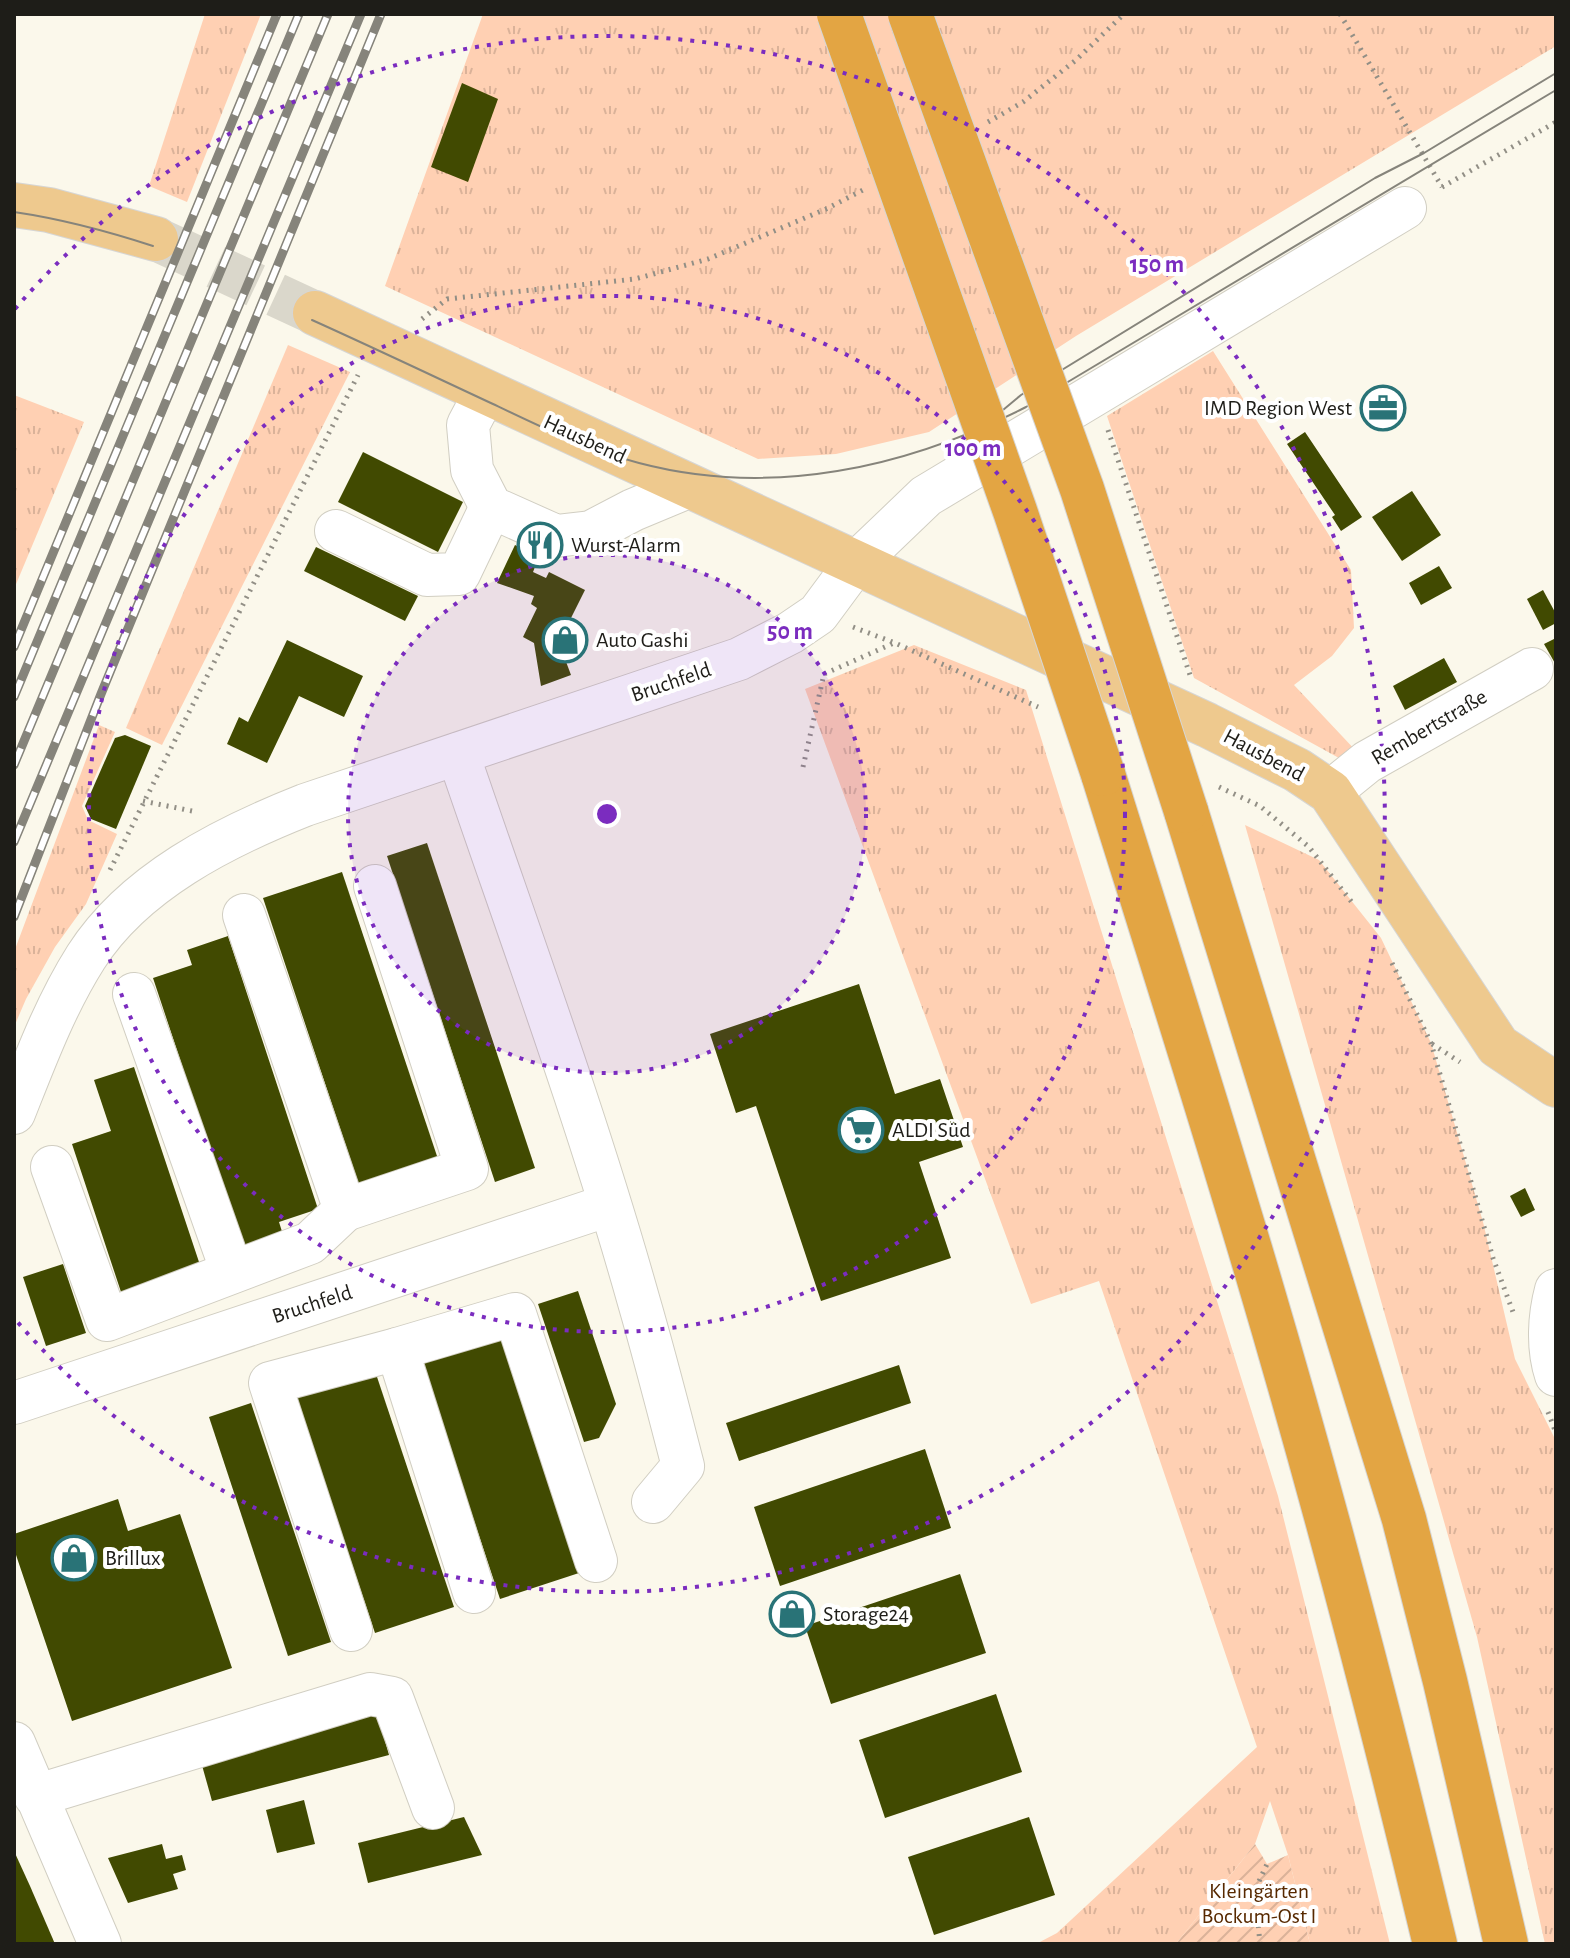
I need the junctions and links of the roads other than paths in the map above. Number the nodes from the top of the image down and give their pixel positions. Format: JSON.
{"nodes":[{"id":1,"x":839,"y":14,"type":"edge"},
{"id":2,"x":910,"y":14,"type":"edge"},
{"id":3,"x":22,"y":207,"type":"edge"},
{"id":4,"x":1405,"y":208,"type":"dead end"},
{"id":5,"x":156,"y":239,"type":"tunnel mouth"},
{"id":6,"x":315,"y":313,"type":"tunnel mouth"},
{"id":7,"x":485,"y":393,"type":"junction"},
{"id":8,"x":688,"y":487,"type":"junction"},
{"id":9,"x":491,"y":507,"type":"junction"},
{"id":10,"x":336,"y":531,"type":"dead end"},
{"id":11,"x":855,"y":564,"type":"junction"},
{"id":12,"x":1532,"y":669,"type":"dead end"},
{"id":13,"x":458,"y":754,"type":"junction"},
{"id":14,"x":1330,"y":792,"type":"junction"},
{"id":15,"x":375,"y":886,"type":"dead end"},
{"id":16,"x":244,"y":915,"type":"dead end"},
{"id":17,"x":134,"y":994,"type":"dead end"},
{"id":18,"x":1556,"y":1085,"type":"edge"},
{"id":19,"x":14,"y":1113,"type":"edge"},
{"id":20,"x":52,"y":1167,"type":"dead end"},
{"id":21,"x":609,"y":1205,"type":"junction"},
{"id":22,"x":345,"y":1210,"type":"junction"},
{"id":23,"x":232,"y":1272,"type":"junction"},
{"id":24,"x":1556,"y":1290,"type":"edge"},
{"id":25,"x":107,"y":1320,"type":"junction"},
{"id":26,"x":243,"y":1327,"type":"junction"},
{"id":27,"x":397,"y":1349,"type":"junction"},
{"id":28,"x":122,"y":1367,"type":"junction"},
{"id":29,"x":270,"y":1383,"type":"junction"},
{"id":30,"x":1551,"y":1389,"type":"edge"},
{"id":31,"x":14,"y":1403,"type":"edge"},
{"id":32,"x":653,"y":1502,"type":"dead end"},
{"id":33,"x":596,"y":1561,"type":"dead end"},
{"id":34,"x":474,"y":1592,"type":"dead end"},
{"id":35,"x":351,"y":1630,"type":"dead end"},
{"id":36,"x":14,"y":1743,"type":"edge"},
{"id":37,"x":35,"y":1796,"type":"junction"},
{"id":38,"x":433,"y":1808,"type":"dead end"},
{"id":39,"x":100,"y":1944,"type":"edge"},
{"id":40,"x":1435,"y":1944,"type":"edge"},
{"id":41,"x":1506,"y":1944,"type":"edge"}],
"edges":[{"from":1,"to":40,"type":"highway","bridge":true},
{"from":2,"to":41,"type":"highway","bridge":true},
{"from":3,"to":5,"type":"main road"},
{"from":4,"to":11,"type":"street"},
{"from":6,"to":7,"type":"main road","name":"Hausbend"},
{"from":7,"to":8,"type":"main road","name":"Hausbend"},
{"from":7,"to":9,"type":"street"},
{"from":8,"to":9,"type":"street"},
{"from":8,"to":11,"type":"main road","name":"Hausbend"},
{"from":9,"to":10,"type":"street"},
{"from":11,"to":13,"type":"street","name":"Bruchfeld"},
{"from":11,"to":14,"type":"main road","name":"Hausbend"},
{"from":12,"to":14,"type":"street","name":"Rembertstraße"},
{"from":13,"to":19,"type":"street","name":"Bruchfeld"},
{"from":13,"to":21,"type":"street"},
{"from":14,"to":18,"type":"main road","name":"Hausbend"},
{"from":15,"to":22,"type":"street"},
{"from":16,"to":22,"type":"street"},
{"from":17,"to":23,"type":"street"},
{"from":20,"to":25,"type":"street"},
{"from":21,"to":26,"type":"street","name":"Bruchfeld"},
{"from":21,"to":32,"type":"street"},
{"from":22,"to":23,"type":"street"},
{"from":23,"to":25,"type":"street"},
{"from":24,"to":30,"type":"street"},
{"from":25,"to":28,"type":"street"},
{"from":26,"to":28,"type":"street","name":"Bruchfeld"},
{"from":26,"to":29,"type":"street"},
{"from":27,"to":29,"type":"street"},
{"from":27,"to":33,"type":"street"},
{"from":27,"to":34,"type":"street"},
{"from":28,"to":31,"type":"street","name":"Bruchfeld"},
{"from":29,"to":35,"type":"street"},
{"from":36,"to":37,"type":"street"},
{"from":37,"to":38,"type":"street"},
{"from":37,"to":39,"type":"street"}]}
